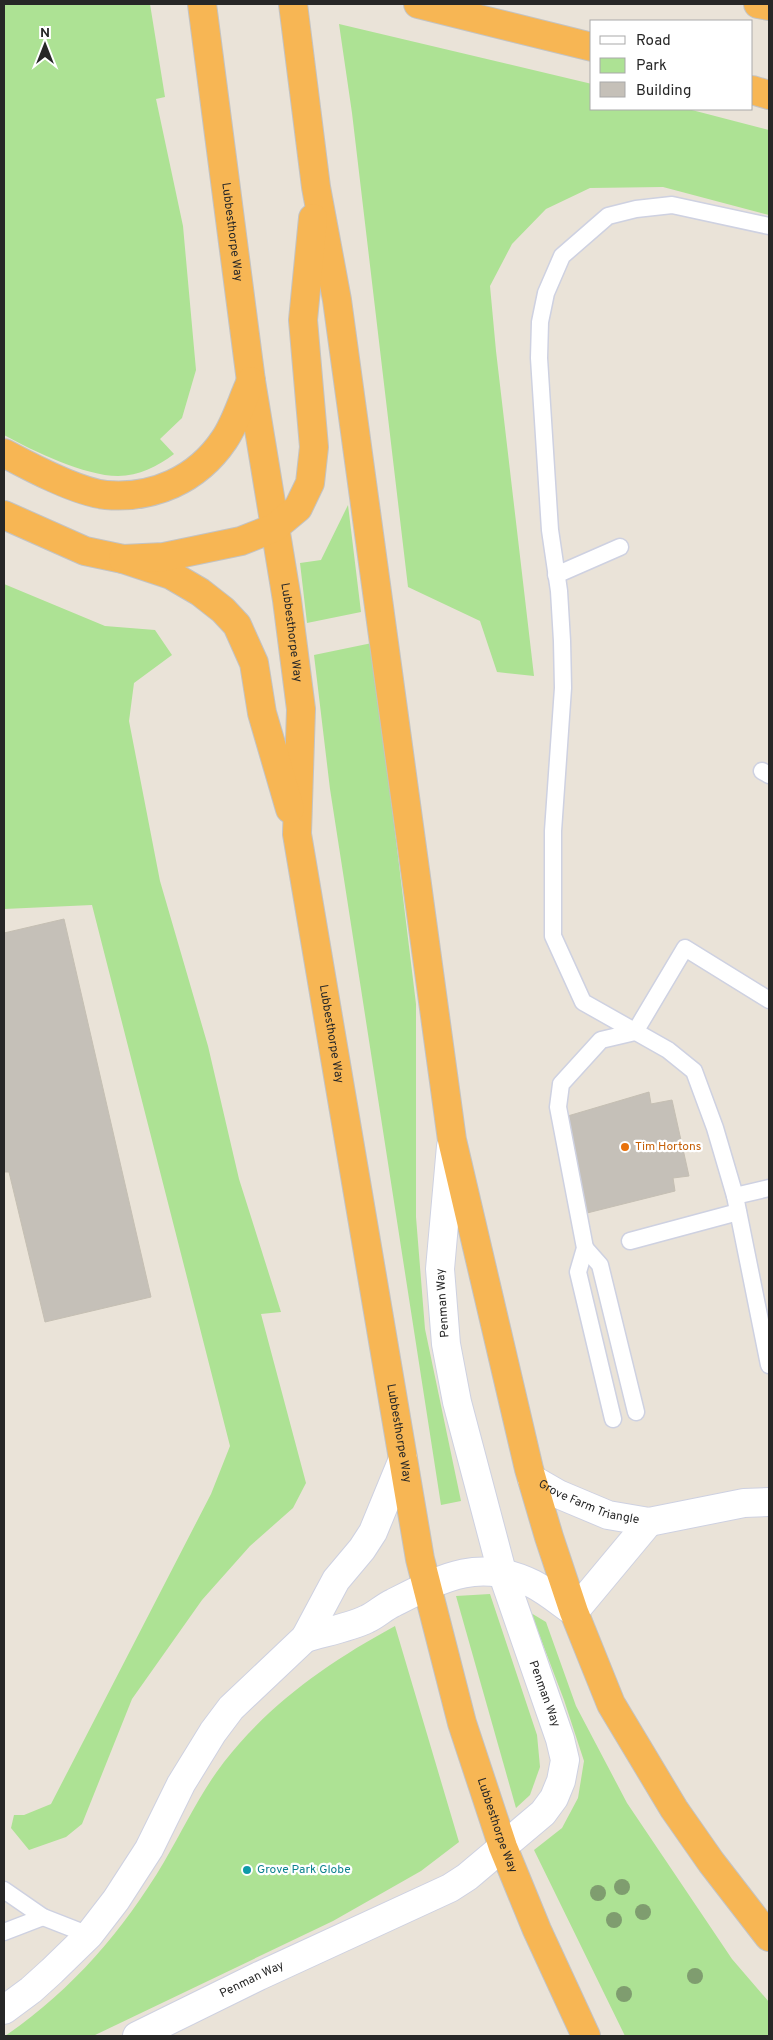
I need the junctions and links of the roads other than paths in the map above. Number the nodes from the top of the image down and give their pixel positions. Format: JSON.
{"nodes":[{"id":1,"x":202,"y":4,"type":"edge"},
{"id":2,"x":293,"y":4,"type":"edge"},
{"id":3,"x":418,"y":4,"type":"edge"},
{"id":4,"x":758,"y":4,"type":"edge"},
{"id":5,"x":769,"y":6,"type":"edge"},
{"id":6,"x":590,"y":47,"type":"edge"},
{"id":7,"x":753,"y":90,"type":"edge"},
{"id":8,"x":769,"y":95,"type":"edge"},
{"id":9,"x":316,"y":187,"type":"junction"},
{"id":10,"x":769,"y":226,"type":"edge"},
{"id":11,"x":251,"y":381,"type":"junction"},
{"id":12,"x":4,"y":454,"type":"edge"},
{"id":13,"x":4,"y":515,"type":"edge"},
{"id":14,"x":274,"y":528,"type":"junction"},
{"id":15,"x":620,"y":547,"type":"dead end"},
{"id":16,"x":123,"y":559,"type":"junction"},
{"id":17,"x":556,"y":575,"type":"junction"},
{"id":18,"x":297,"y":834,"type":"junction"},
{"id":19,"x":769,"y":1000,"type":"edge"},
{"id":20,"x":635,"y":1032,"type":"junction"},
{"id":21,"x":452,"y":1140,"type":"junction"},
{"id":22,"x":769,"y":1188,"type":"edge"},
{"id":23,"x":735,"y":1196,"type":"junction"},
{"id":24,"x":738,"y":1212,"type":"junction"},
{"id":25,"x":630,"y":1241,"type":"dead end"},
{"id":26,"x":585,"y":1248,"type":"junction"},
{"id":27,"x":769,"y":1365,"type":"edge"},
{"id":28,"x":636,"y":1412,"type":"dead end"},
{"id":29,"x":613,"y":1419,"type":"dead end"},
{"id":30,"x":403,"y":1458,"type":"junction"},
{"id":31,"x":532,"y":1479,"type":"junction"},
{"id":32,"x":769,"y":1502,"type":"edge"},
{"id":33,"x":649,"y":1522,"type":"junction"},
{"id":34,"x":502,"y":1572,"type":"junction"},
{"id":35,"x":426,"y":1586,"type":"junction"},
{"id":36,"x":574,"y":1612,"type":"junction"},
{"id":37,"x":305,"y":1638,"type":"junction"},
{"id":38,"x":503,"y":1847,"type":"junction"},
{"id":39,"x":4,"y":1890,"type":"edge"},
{"id":40,"x":43,"y":1917,"type":"junction"},
{"id":41,"x":4,"y":1932,"type":"edge"},
{"id":42,"x":89,"y":1935,"type":"junction"},
{"id":43,"x":769,"y":1938,"type":"edge"},
{"id":44,"x":4,"y":2010,"type":"edge"},
{"id":45,"x":149,"y":2033,"type":"edge"},
{"id":46,"x":586,"y":2036,"type":"edge"}],
"edges":[{"from":1,"to":11,"type":"highway","name":"Lubbesthorpe Way"},
{"from":2,"to":9,"type":"highway"},
{"from":3,"to":6,"type":"highway"},
{"from":4,"to":5,"type":"highway"},
{"from":7,"to":8,"type":"highway"},
{"from":9,"to":14,"type":"highway"},
{"from":9,"to":21,"type":"highway"},
{"from":10,"to":17,"type":"lane"},
{"from":11,"to":12,"type":"highway"},
{"from":11,"to":14,"type":"highway","name":"Lubbesthorpe Way"},
{"from":13,"to":16,"type":"highway"},
{"from":14,"to":16,"type":"highway"},
{"from":14,"to":18,"type":"highway","name":"Lubbesthorpe Way"},
{"from":15,"to":17,"type":"lane"},
{"from":16,"to":18,"type":"highway"},
{"from":17,"to":20,"type":"lane"},
{"from":18,"to":30,"type":"highway","name":"Lubbesthorpe Way"},
{"from":19,"to":20,"type":"lane"},
{"from":20,"to":23,"type":"lane"},
{"from":20,"to":26,"type":"lane"},
{"from":21,"to":31,"type":"highway"},
{"from":21,"to":34,"type":"street","name":"Penman Way"},
{"from":22,"to":23,"type":"lane"},
{"from":23,"to":24,"type":"lane"},
{"from":24,"to":25,"type":"lane"},
{"from":24,"to":27,"type":"lane"},
{"from":26,"to":28,"type":"lane"},
{"from":26,"to":29,"type":"lane"},
{"from":30,"to":35,"type":"highway","name":"Lubbesthorpe Way"},
{"from":30,"to":37,"type":"street"},
{"from":31,"to":33,"type":"street","name":"Grove Farm Triangle"},
{"from":31,"to":36,"type":"highway"},
{"from":32,"to":33,"type":"street","name":"Grove Farm Triangle"},
{"from":33,"to":36,"type":"street","name":"Grove Farm Triangle"},
{"from":34,"to":35,"type":"street"},
{"from":34,"to":36,"type":"street"},
{"from":34,"to":38,"type":"street","name":"Penman Way"},
{"from":35,"to":37,"type":"street"},
{"from":35,"to":38,"type":"highway","name":"Lubbesthorpe Way"},
{"from":36,"to":43,"type":"highway"},
{"from":37,"to":42,"type":"street"},
{"from":38,"to":45,"type":"street","name":"Penman Way"},
{"from":38,"to":46,"type":"highway","name":"Lubbesthorpe Way"},
{"from":39,"to":40,"type":"lane"},
{"from":40,"to":41,"type":"lane"},
{"from":40,"to":42,"type":"lane"},
{"from":42,"to":44,"type":"street"}]}
